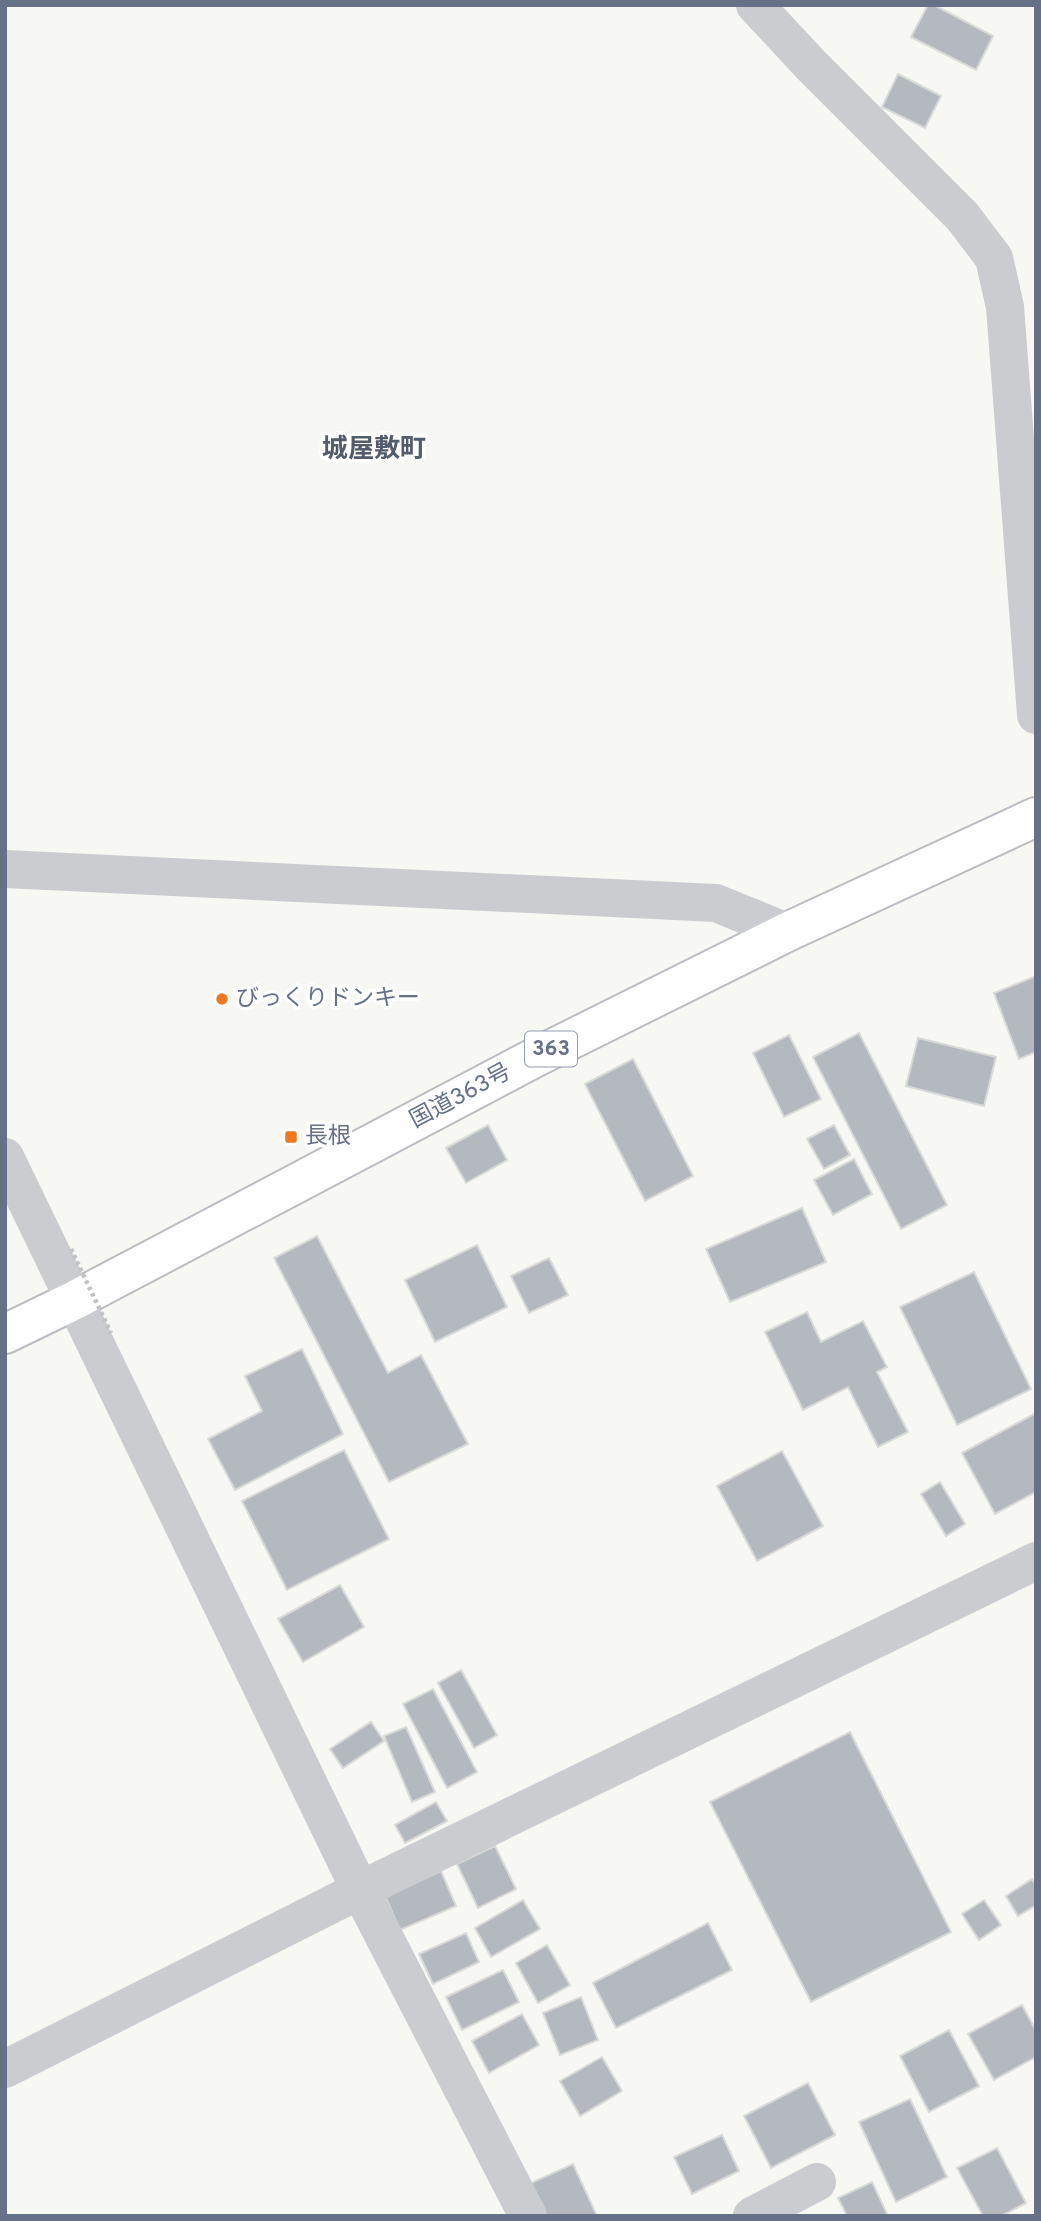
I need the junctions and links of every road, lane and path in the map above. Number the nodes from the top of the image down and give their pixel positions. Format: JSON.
{"nodes":[{"id":1,"x":755,"y":5,"type":"edge"},
{"id":2,"x":1036,"y":715,"type":"edge"},
{"id":3,"x":1036,"y":817,"type":"edge"},
{"id":4,"x":5,"y":869,"type":"edge"},
{"id":5,"x":787,"y":932,"type":"junction"},
{"id":6,"x":5,"y":1157,"type":"edge"},
{"id":7,"x":71,"y":1248,"type":"dead end"},
{"id":8,"x":75,"y":1300,"type":"junction"},
{"id":9,"x":111,"y":1333,"type":"dead end"},
{"id":10,"x":5,"y":1334,"type":"edge"},
{"id":11,"x":1036,"y":1561,"type":"edge"},
{"id":12,"x":360,"y":1891,"type":"junction"},
{"id":13,"x":5,"y":2068,"type":"edge"},
{"id":14,"x":817,"y":2182,"type":"dead end"},
{"id":15,"x":528,"y":2216,"type":"edge"},
{"id":16,"x":752,"y":2216,"type":"edge"}],
"edges":[{"from":1,"to":2,"type":"street"},
{"from":3,"to":5,"type":"highway","name":"国道363号","number":"363"},
{"from":4,"to":5,"type":"street"},
{"from":5,"to":8,"type":"highway","name":"国道363号","number":"363"},
{"from":6,"to":8,"type":"street"},
{"from":7,"to":9,"type":"path","bridge":true},
{"from":8,"to":10,"type":"highway","name":"国道363号","number":"363"},
{"from":8,"to":12,"type":"street"},
{"from":11,"to":12,"type":"street"},
{"from":12,"to":13,"type":"street"},
{"from":12,"to":15,"type":"street"},
{"from":14,"to":16,"type":"street"}]}
